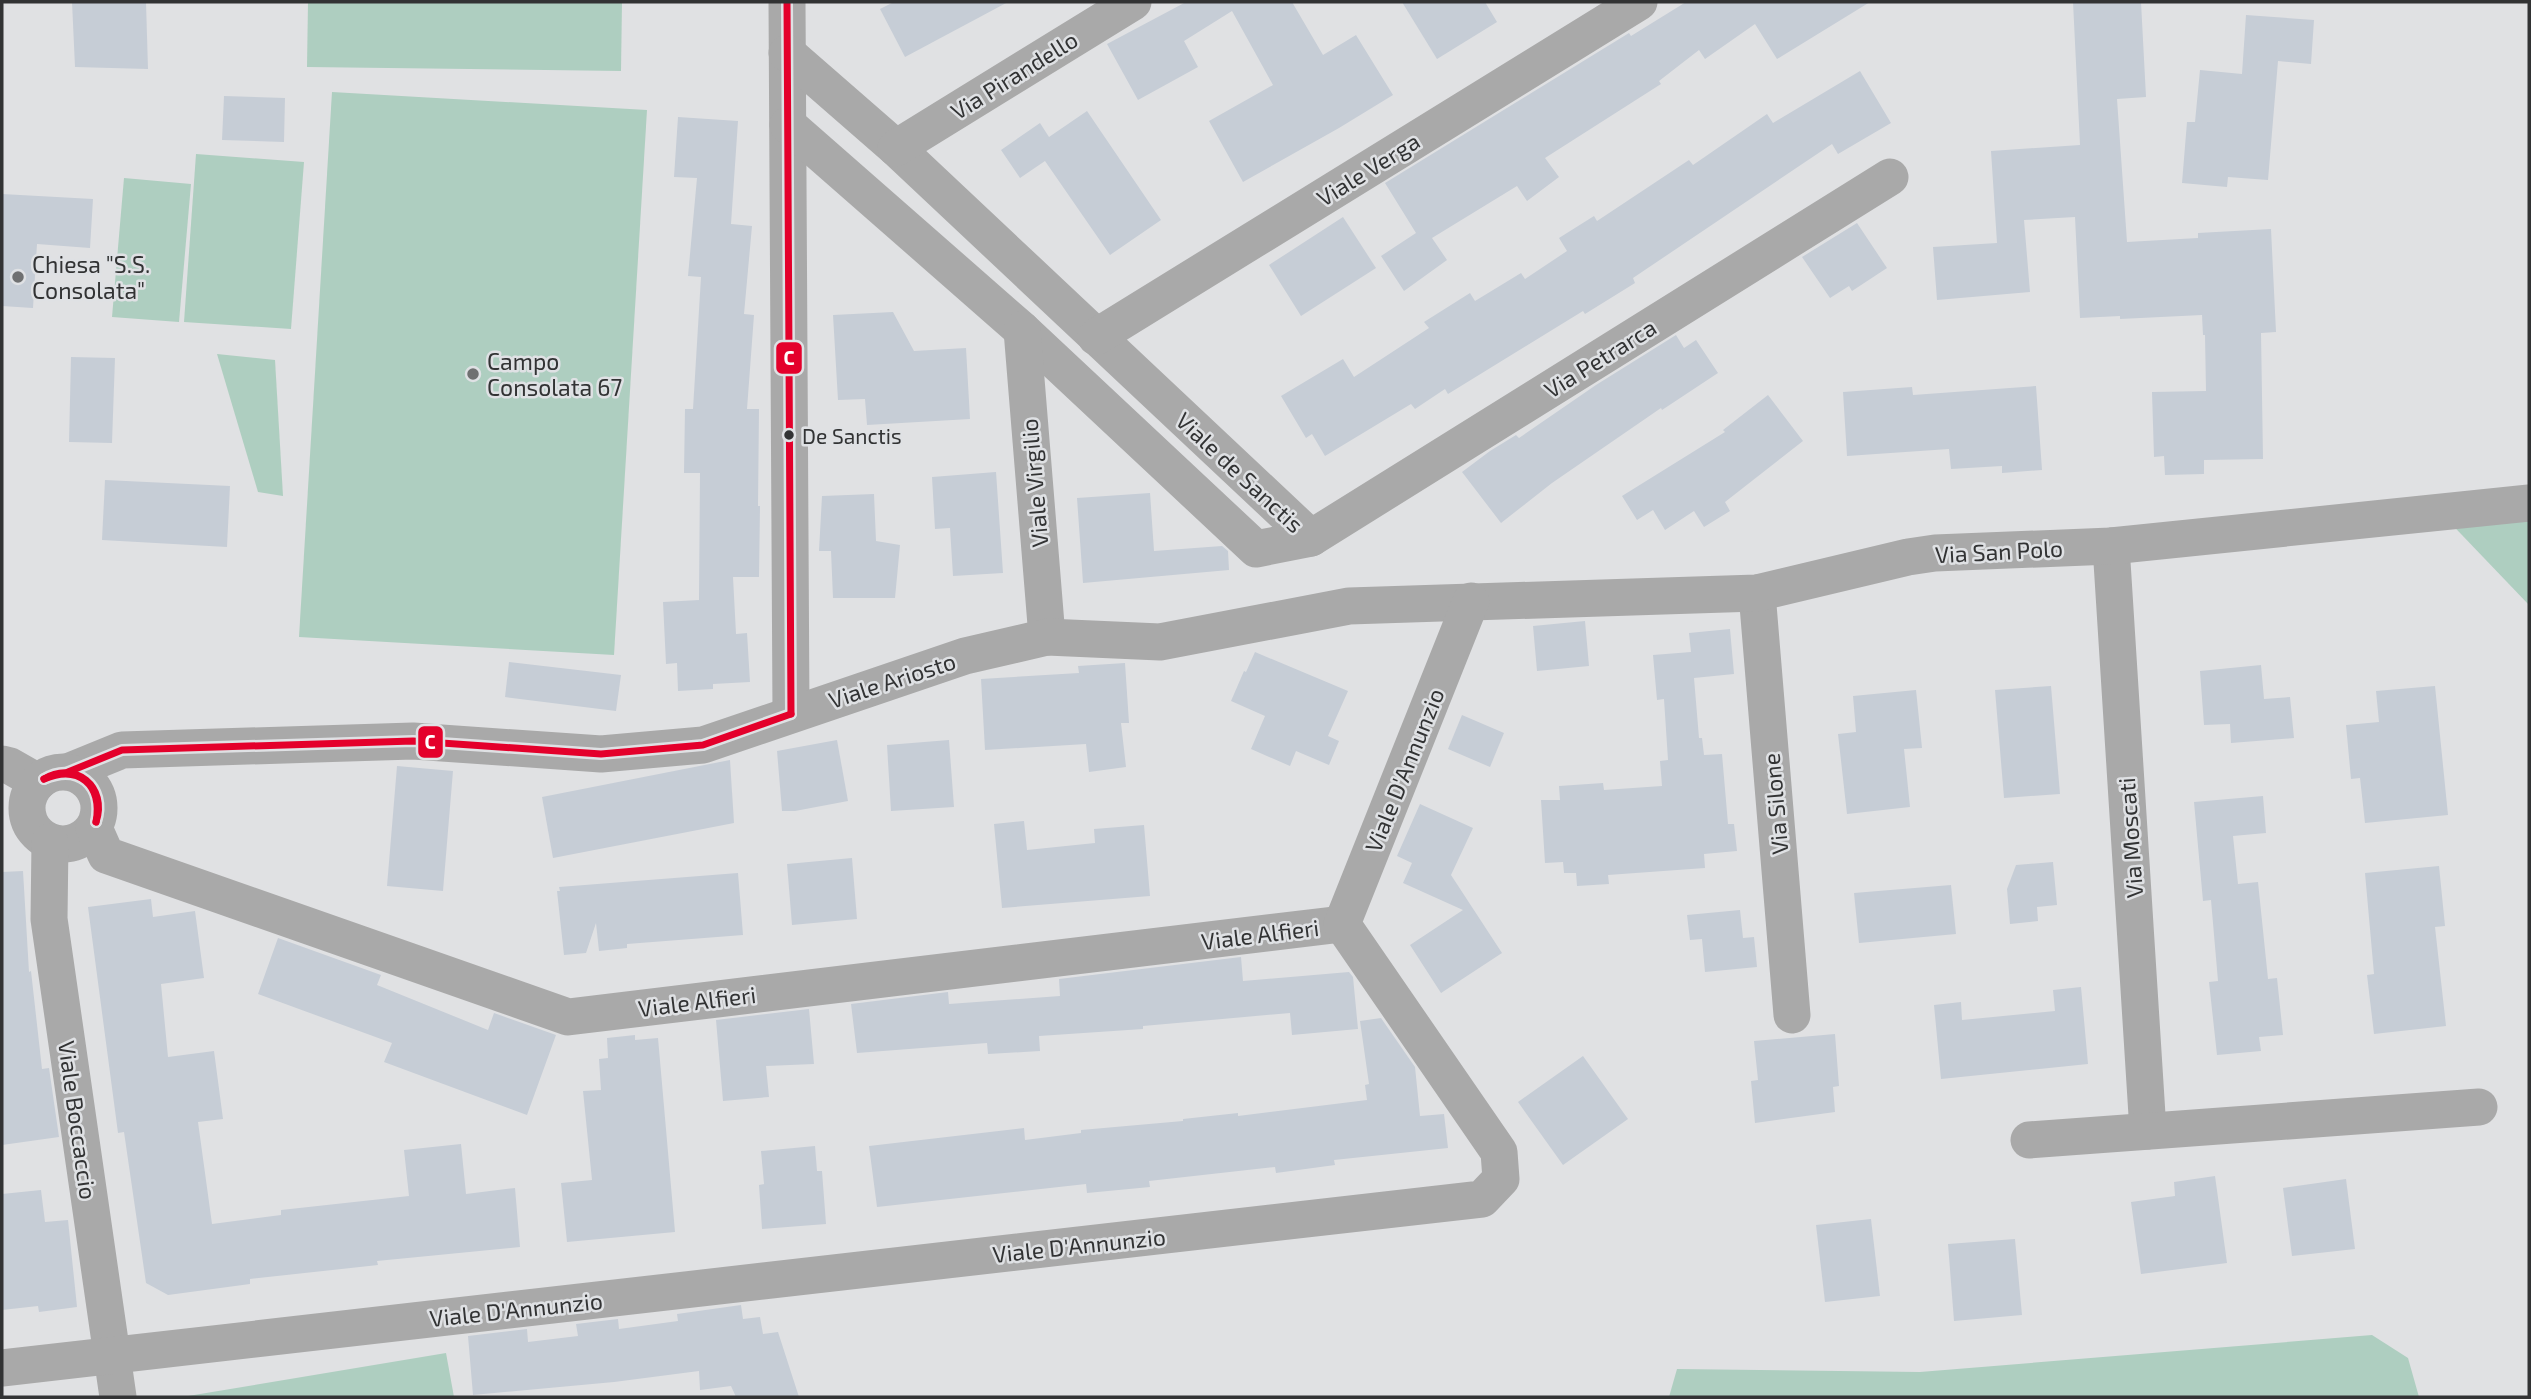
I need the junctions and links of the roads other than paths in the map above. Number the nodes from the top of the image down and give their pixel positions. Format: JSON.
{"nodes":[{"id":1,"x":787,"y":2,"type":"edge"},
{"id":2,"x":1133,"y":2,"type":"edge"},
{"id":3,"x":1639,"y":2,"type":"edge"},
{"id":4,"x":787,"y":53,"type":"junction"},
{"id":5,"x":788,"y":125,"type":"junction"},
{"id":6,"x":895,"y":148,"type":"junction"},
{"id":7,"x":1890,"y":177,"type":"dead end"},
{"id":8,"x":1022,"y":330,"type":"junction"},
{"id":9,"x":1096,"y":337,"type":"junction"},
{"id":10,"x":2529,"y":503,"type":"edge"},
{"id":11,"x":1311,"y":538,"type":"junction"},
{"id":12,"x":2111,"y":546,"type":"junction"},
{"id":13,"x":1757,"y":593,"type":"junction"},
{"id":14,"x":1471,"y":601,"type":"junction"},
{"id":15,"x":1047,"y":637,"type":"junction"},
{"id":16,"x":791,"y":714,"type":"junction"},
{"id":17,"x":2,"y":764,"type":"edge"},
{"id":18,"x":53,"y":777,"type":"junction"},
{"id":19,"x":94,"y":828,"type":"junction"},
{"id":20,"x":50,"y":842,"type":"junction"},
{"id":21,"x":1342,"y":924,"type":"junction"},
{"id":22,"x":1792,"y":1015,"type":"dead end"},
{"id":23,"x":2479,"y":1107,"type":"dead end"},
{"id":24,"x":2148,"y":1131,"type":"junction"},
{"id":25,"x":2029,"y":1140,"type":"dead end"},
{"id":26,"x":111,"y":1355,"type":"junction"},
{"id":27,"x":2,"y":1368,"type":"edge"},
{"id":28,"x":118,"y":1397,"type":"edge"}],
"edges":[{"from":1,"to":4,"type":"street"},
{"from":2,"to":6,"type":"street","name":"Via Pirandello"},
{"from":3,"to":9,"type":"street","name":"Viale Verga"},
{"from":4,"to":5,"type":"street"},
{"from":4,"to":6,"type":"street","name":"Viale de Sanctis"},
{"from":5,"to":8,"type":"street","name":"Viale de Sanctis"},
{"from":5,"to":16,"type":"street"},
{"from":6,"to":9,"type":"street","name":"Viale de Sanctis"},
{"from":7,"to":11,"type":"street","name":"Via Petrarca"},
{"from":8,"to":11,"type":"street","name":"Viale de Sanctis"},
{"from":8,"to":15,"type":"street","name":"Viale Virgilio"},
{"from":9,"to":11,"type":"street","name":"Viale de Sanctis"},
{"from":10,"to":12,"type":"street","name":"Via San Polo"},
{"from":12,"to":13,"type":"street","name":"Via San Polo"},
{"from":12,"to":24,"type":"street","name":"Via Moscati"},
{"from":13,"to":14,"type":"street","name":"Via San Polo"},
{"from":13,"to":22,"type":"street","name":"Via Silone"},
{"from":14,"to":15,"type":"street","name":"Viale Ariosto"},
{"from":14,"to":21,"type":"street","name":"Viale D'Annunzio"},
{"from":15,"to":16,"type":"street","name":"Viale Ariosto"},
{"from":16,"to":18,"type":"street","name":"Viale Ariosto"},
{"from":17,"to":18,"type":"street"},
{"from":18,"to":19,"type":"street"},
{"from":18,"to":20,"type":"street"},
{"from":19,"to":20,"type":"street"},
{"from":19,"to":21,"type":"street","name":"Viale Alfieri"},
{"from":20,"to":26,"type":"street","name":"Viale Boccaccio"},
{"from":21,"to":26,"type":"street","name":"Viale D'Annunzio"},
{"from":23,"to":24,"type":"street"},
{"from":24,"to":25,"type":"street"},
{"from":26,"to":27,"type":"street","name":"Viale D'Annunzio"},
{"from":26,"to":28,"type":"street","name":"Viale Boccaccio"}]}
